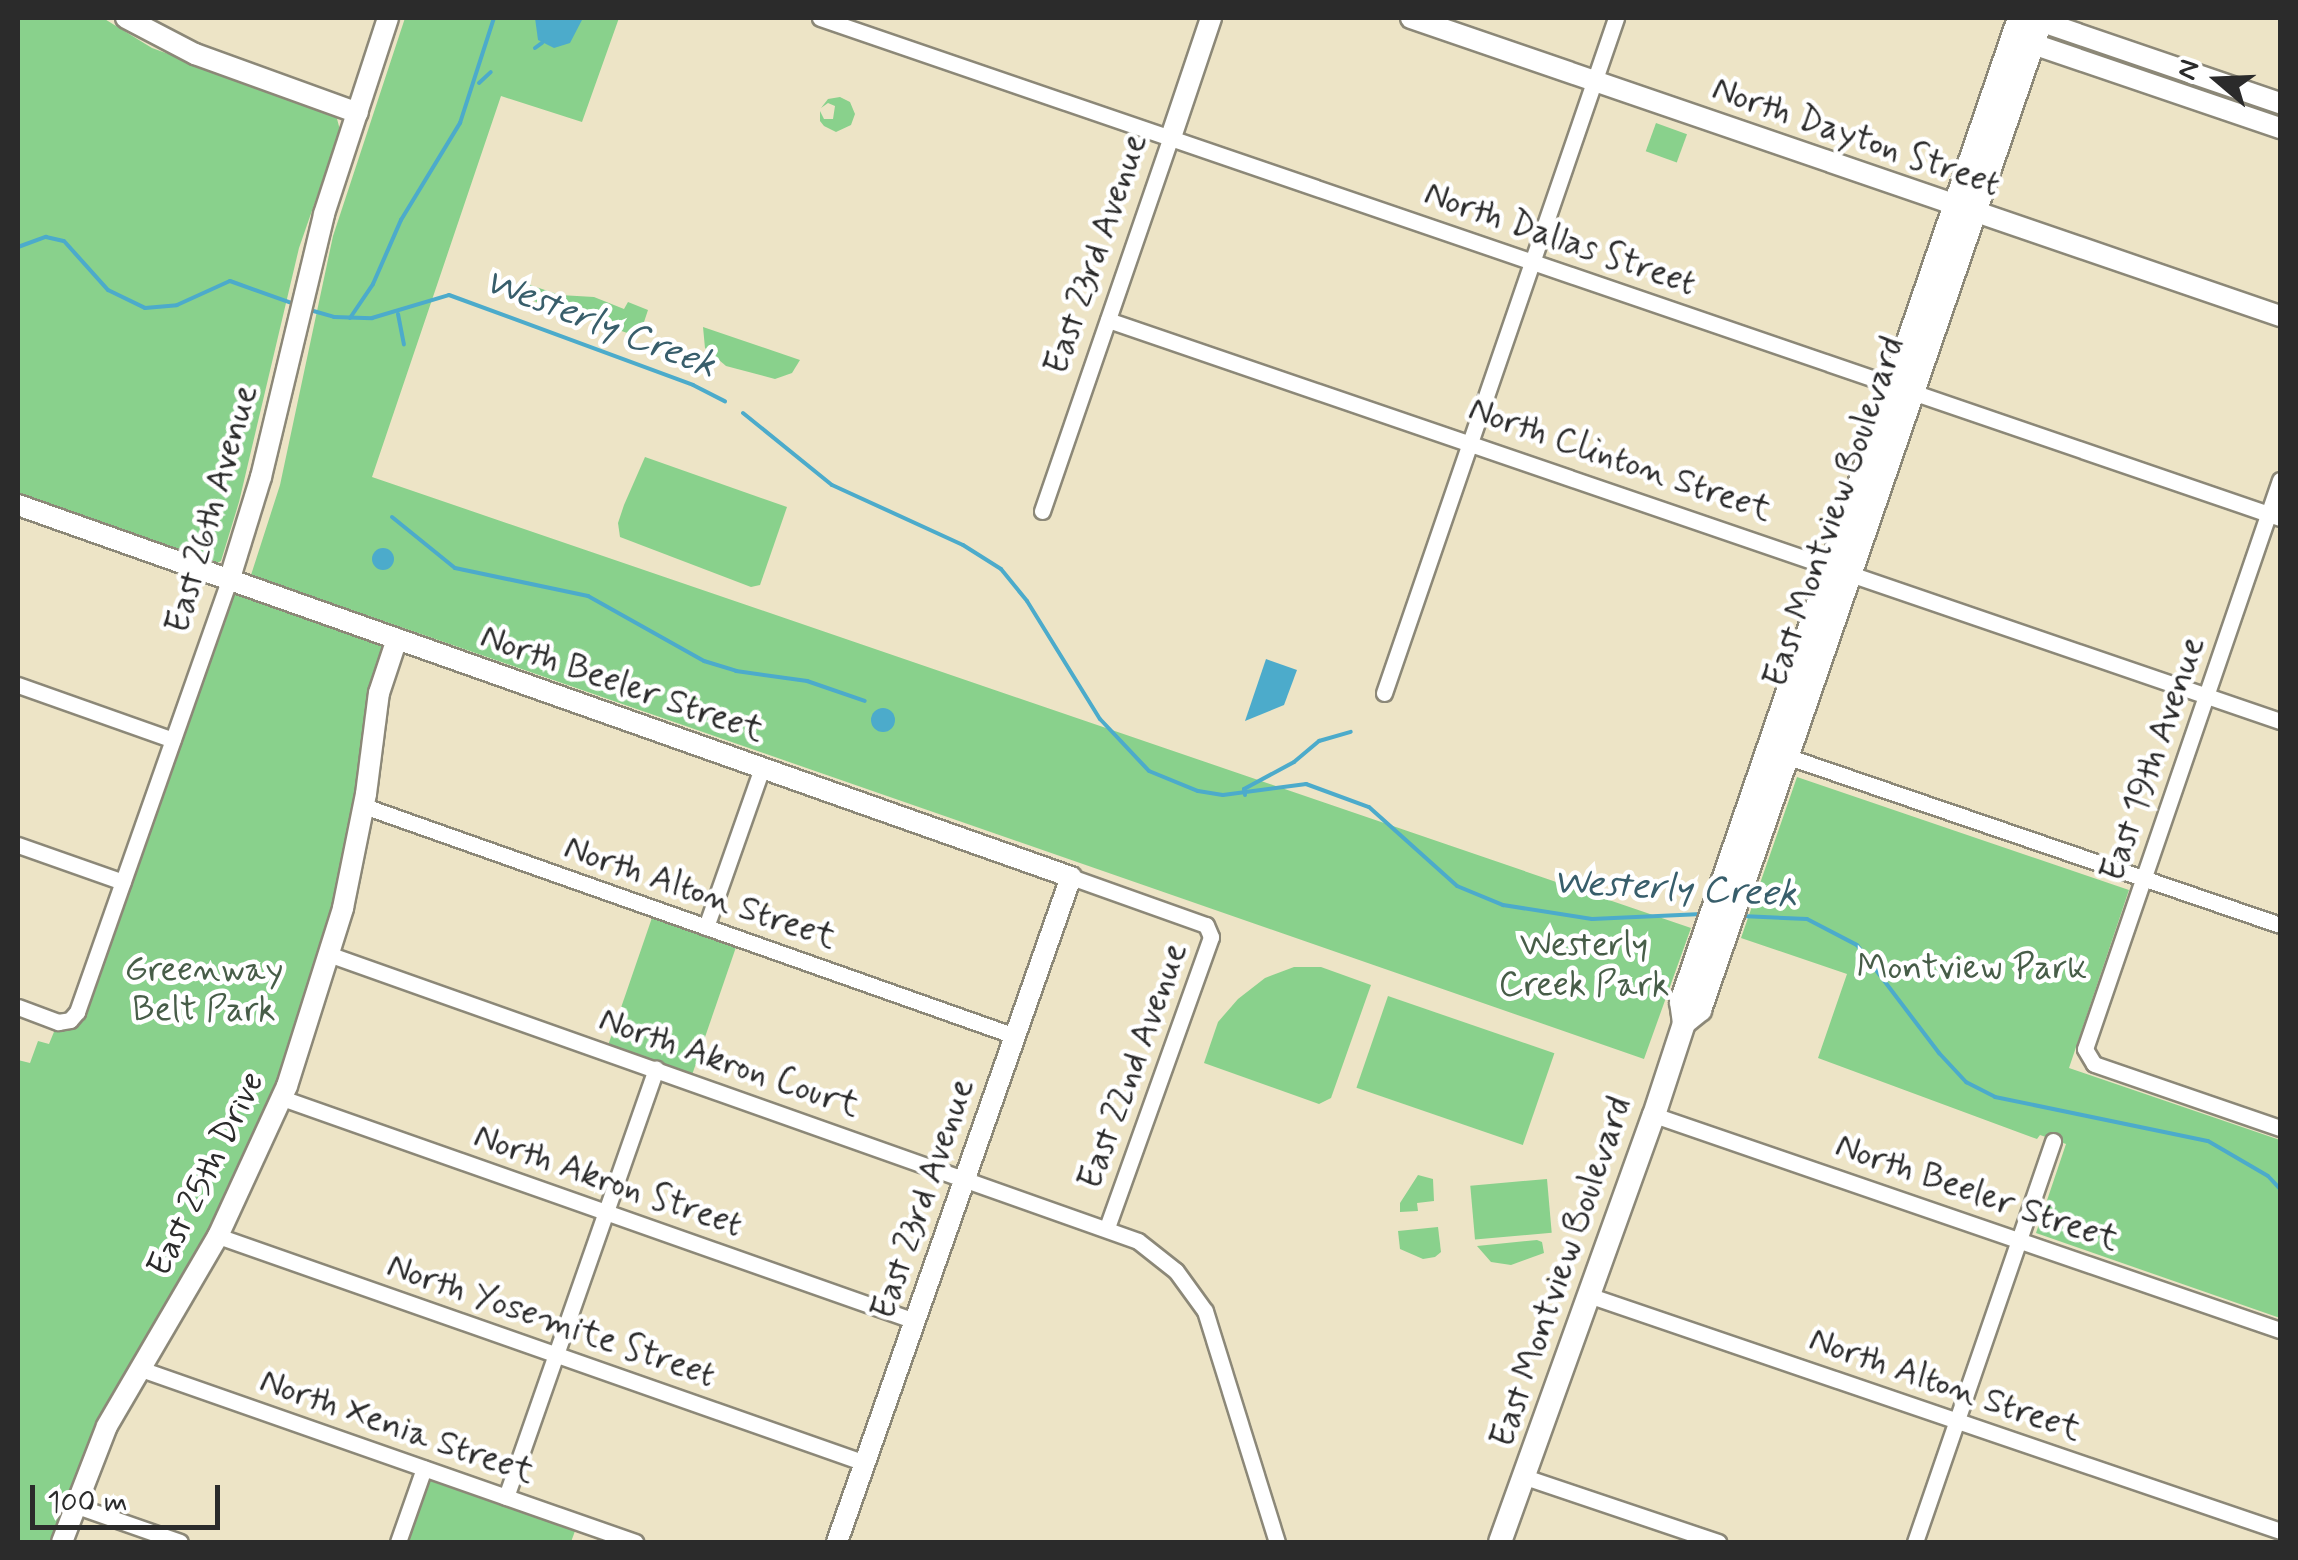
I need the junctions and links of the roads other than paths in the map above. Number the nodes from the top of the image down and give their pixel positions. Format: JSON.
{"nodes":[{"id":1,"x":126,"y":18,"type":"edge"},
{"id":2,"x":388,"y":18,"type":"edge"},
{"id":3,"x":820,"y":18,"type":"edge"},
{"id":4,"x":1211,"y":18,"type":"edge"},
{"id":5,"x":1412,"y":18,"type":"edge"},
{"id":6,"x":1616,"y":18,"type":"edge"},
{"id":7,"x":2025,"y":24,"type":"edge"},
{"id":8,"x":1595,"y":81,"type":"junction"},
{"id":9,"x":2280,"y":103,"type":"edge"},
{"id":10,"x":358,"y":113,"type":"junction"},
{"id":11,"x":2280,"y":128,"type":"edge"},
{"id":12,"x":1171,"y":137,"type":"junction"},
{"id":13,"x":1964,"y":208,"type":"junction"},
{"id":14,"x":1532,"y":262,"type":"junction"},
{"id":15,"x":2280,"y":316,"type":"edge"},
{"id":16,"x":1108,"y":320,"type":"junction"},
{"id":17,"x":1903,"y":389,"type":"junction"},
{"id":18,"x":1470,"y":443,"type":"junction"},
{"id":19,"x":2280,"y":480,"type":"edge"},
{"id":20,"x":18,"y":505,"type":"edge"},
{"id":21,"x":1042,"y":511,"type":"dead end"},
{"id":22,"x":2275,"y":516,"type":"edge"},
{"id":23,"x":1839,"y":570,"type":"junction"},
{"id":24,"x":230,"y":580,"type":"junction"},
{"id":25,"x":397,"y":640,"type":"junction"},
{"id":26,"x":18,"y":685,"type":"edge"},
{"id":27,"x":1384,"y":692,"type":"dead end"},
{"id":28,"x":2207,"y":696,"type":"junction"},
{"id":29,"x":2280,"y":722,"type":"edge"},
{"id":30,"x":174,"y":740,"type":"junction"},
{"id":31,"x":1777,"y":753,"type":"junction"},
{"id":32,"x":762,"y":768,"type":"junction"},
{"id":33,"x":364,"y":806,"type":"junction"},
{"id":34,"x":18,"y":845,"type":"edge"},
{"id":35,"x":1071,"y":877,"type":"junction"},
{"id":36,"x":2144,"y":879,"type":"junction"},
{"id":37,"x":123,"y":882,"type":"junction"},
{"id":38,"x":1206,"y":925,"type":"joint"},
{"id":39,"x":2280,"y":925,"type":"edge"},
{"id":40,"x":706,"y":927,"type":"junction"},
{"id":41,"x":331,"y":955,"type":"junction"},
{"id":42,"x":18,"y":1007,"type":"edge"},
{"id":43,"x":1016,"y":1036,"type":"junction"},
{"id":44,"x":656,"y":1069,"type":"junction"},
{"id":45,"x":282,"y":1098,"type":"junction"},
{"id":46,"x":1654,"y":1115,"type":"junction"},
{"id":47,"x":2280,"y":1128,"type":"edge"},
{"id":48,"x":2053,"y":1141,"type":"dead end"},
{"id":49,"x":966,"y":1177,"type":"junction"},
{"id":50,"x":606,"y":1212,"type":"junction"},
{"id":51,"x":1108,"y":1227,"type":"junction"},
{"id":52,"x":218,"y":1236,"type":"junction"},
{"id":53,"x":2020,"y":1242,"type":"junction"},
{"id":54,"x":1591,"y":1296,"type":"junction"},
{"id":55,"x":915,"y":1321,"type":"junction"},
{"id":56,"x":2280,"y":1330,"type":"edge"},
{"id":57,"x":556,"y":1354,"type":"junction"},
{"id":58,"x":138,"y":1368,"type":"junction"},
{"id":59,"x":1956,"y":1421,"type":"junction"},
{"id":60,"x":865,"y":1463,"type":"junction"},
{"id":61,"x":424,"y":1468,"type":"junction"},
{"id":62,"x":1526,"y":1477,"type":"junction"},
{"id":63,"x":506,"y":1497,"type":"junction"},
{"id":64,"x":74,"y":1505,"type":"junction"},
{"id":65,"x":587,"y":1526,"type":"junction"},
{"id":66,"x":2280,"y":1531,"type":"edge"},
{"id":67,"x":62,"y":1542,"type":"edge"},
{"id":68,"x":180,"y":1542,"type":"edge"},
{"id":69,"x":398,"y":1542,"type":"edge"},
{"id":70,"x":581,"y":1542,"type":"edge"},
{"id":71,"x":635,"y":1542,"type":"edge"},
{"id":72,"x":837,"y":1542,"type":"edge"},
{"id":73,"x":1277,"y":1542,"type":"edge"},
{"id":74,"x":1500,"y":1542,"type":"edge"},
{"id":75,"x":1718,"y":1542,"type":"edge"},
{"id":76,"x":1915,"y":1542,"type":"edge"}],
"edges":[{"from":1,"to":10,"type":"street"},
{"from":2,"to":10,"type":"street","name":"East 26th Avenue"},
{"from":3,"to":12,"type":"street","name":"North Dallas Street"},
{"from":4,"to":12,"type":"street","name":"East 23rd Avenue"},
{"from":5,"to":8,"type":"street","name":"North Dayton Street"},
{"from":6,"to":8,"type":"street"},
{"from":7,"to":9,"type":"street"},
{"from":7,"to":11,"type":"street"},
{"from":7,"to":13,"type":"main road","name":"East Montview Boulevard"},
{"from":8,"to":13,"type":"street","name":"North Dayton Street"},
{"from":8,"to":14,"type":"street"},
{"from":10,"to":24,"type":"street","name":"East 26th Avenue"},
{"from":12,"to":14,"type":"street","name":"North Dallas Street"},
{"from":12,"to":16,"type":"street","name":"East 23rd Avenue"},
{"from":13,"to":15,"type":"street","name":"North Dayton Street"},
{"from":13,"to":17,"type":"main road","name":"East Montview Boulevard"},
{"from":14,"to":17,"type":"street","name":"North Dallas Street"},
{"from":14,"to":18,"type":"street"},
{"from":16,"to":18,"type":"street","name":"North Clinton Street"},
{"from":16,"to":21,"type":"street","name":"East 23rd Avenue"},
{"from":17,"to":22,"type":"street","name":"North Dallas Street"},
{"from":17,"to":23,"type":"main road","name":"East Montview Boulevard"},
{"from":18,"to":23,"type":"street","name":"North Clinton Street"},
{"from":18,"to":27,"type":"street"},
{"from":19,"to":22,"type":"street","name":"East 19th Avenue"},
{"from":20,"to":24,"type":"street","name":"North Beeler Street"},
{"from":22,"to":28,"type":"street","name":"East 19th Avenue"},
{"from":23,"to":28,"type":"street","name":"North Clinton Street"},
{"from":23,"to":31,"type":"main road","name":"East Montview Boulevard"},
{"from":24,"to":25,"type":"street","name":"North Beeler Street"},
{"from":24,"to":30,"type":"street","name":"East 26th Avenue"},
{"from":25,"to":32,"type":"street","name":"North Beeler Street"},
{"from":25,"to":33,"type":"street","name":"East 25th Drive"},
{"from":26,"to":30,"type":"street"},
{"from":28,"to":29,"type":"street","name":"North Clinton Street"},
{"from":28,"to":36,"type":"street","name":"East 19th Avenue"},
{"from":30,"to":37,"type":"street","name":"East 26th Avenue"},
{"from":31,"to":36,"type":"street"},
{"from":31,"to":46,"type":"main road","name":"East Montview Boulevard"},
{"from":32,"to":35,"type":"street","name":"North Beeler Street"},
{"from":32,"to":40,"type":"street"},
{"from":33,"to":40,"type":"street","name":"North Alton Street"},
{"from":33,"to":41,"type":"street","name":"East 25th Drive"},
{"from":34,"to":37,"type":"street"},
{"from":35,"to":38,"type":"street","name":"North Beeler Street"},
{"from":35,"to":43,"type":"street","name":"East 23rd Avenue"},
{"from":36,"to":39,"type":"street"},
{"from":36,"to":47,"type":"street","name":"East 19th Avenue"},
{"from":37,"to":42,"type":"street","name":"East 26th Avenue"},
{"from":38,"to":51,"type":"street","name":"East 22nd Avenue"},
{"from":40,"to":43,"type":"street","name":"North Alton Street"},
{"from":41,"to":44,"type":"street","name":"North Akron Court"},
{"from":41,"to":45,"type":"street","name":"East 25th Drive"},
{"from":43,"to":49,"type":"street","name":"East 23rd Avenue"},
{"from":44,"to":49,"type":"street","name":"North Akron Court"},
{"from":44,"to":50,"type":"street"},
{"from":45,"to":50,"type":"street","name":"North Akron Street"},
{"from":45,"to":52,"type":"street","name":"East 25th Drive"},
{"from":46,"to":53,"type":"street","name":"North Beeler Street"},
{"from":46,"to":54,"type":"main road","name":"East Montview Boulevard"},
{"from":48,"to":53,"type":"street"},
{"from":49,"to":51,"type":"street","name":"North Akron Court"},
{"from":49,"to":55,"type":"street","name":"East 23rd Avenue"},
{"from":50,"to":55,"type":"street","name":"North Akron Street"},
{"from":50,"to":57,"type":"street"},
{"from":51,"to":73,"type":"street","name":"North Akron Court"},
{"from":52,"to":57,"type":"street","name":"North Yosemite Street"},
{"from":52,"to":58,"type":"street","name":"East 25th Drive"},
{"from":53,"to":56,"type":"street","name":"North Beeler Street"},
{"from":53,"to":59,"type":"street"},
{"from":54,"to":59,"type":"street","name":"North Alton Street"},
{"from":54,"to":62,"type":"main road","name":"East Montview Boulevard"},
{"from":55,"to":60,"type":"street","name":"East 23rd Avenue"},
{"from":57,"to":60,"type":"street","name":"North Yosemite Street"},
{"from":57,"to":63,"type":"street"},
{"from":58,"to":61,"type":"street","name":"North Xenia Street"},
{"from":58,"to":64,"type":"street","name":"East 25th Drive"},
{"from":59,"to":66,"type":"street","name":"North Alton Street"},
{"from":59,"to":76,"type":"street"},
{"from":60,"to":72,"type":"street","name":"East 23rd Avenue"},
{"from":61,"to":63,"type":"street","name":"North Xenia Street"},
{"from":61,"to":69,"type":"street"},
{"from":62,"to":74,"type":"main road","name":"East Montview Boulevard"},
{"from":62,"to":75,"type":"street"},
{"from":63,"to":65,"type":"street","name":"North Xenia Street"},
{"from":64,"to":67,"type":"street","name":"East 25th Drive"},
{"from":64,"to":68,"type":"street"},
{"from":65,"to":70,"type":"street"},
{"from":65,"to":71,"type":"street","name":"North Xenia Street"}]}
